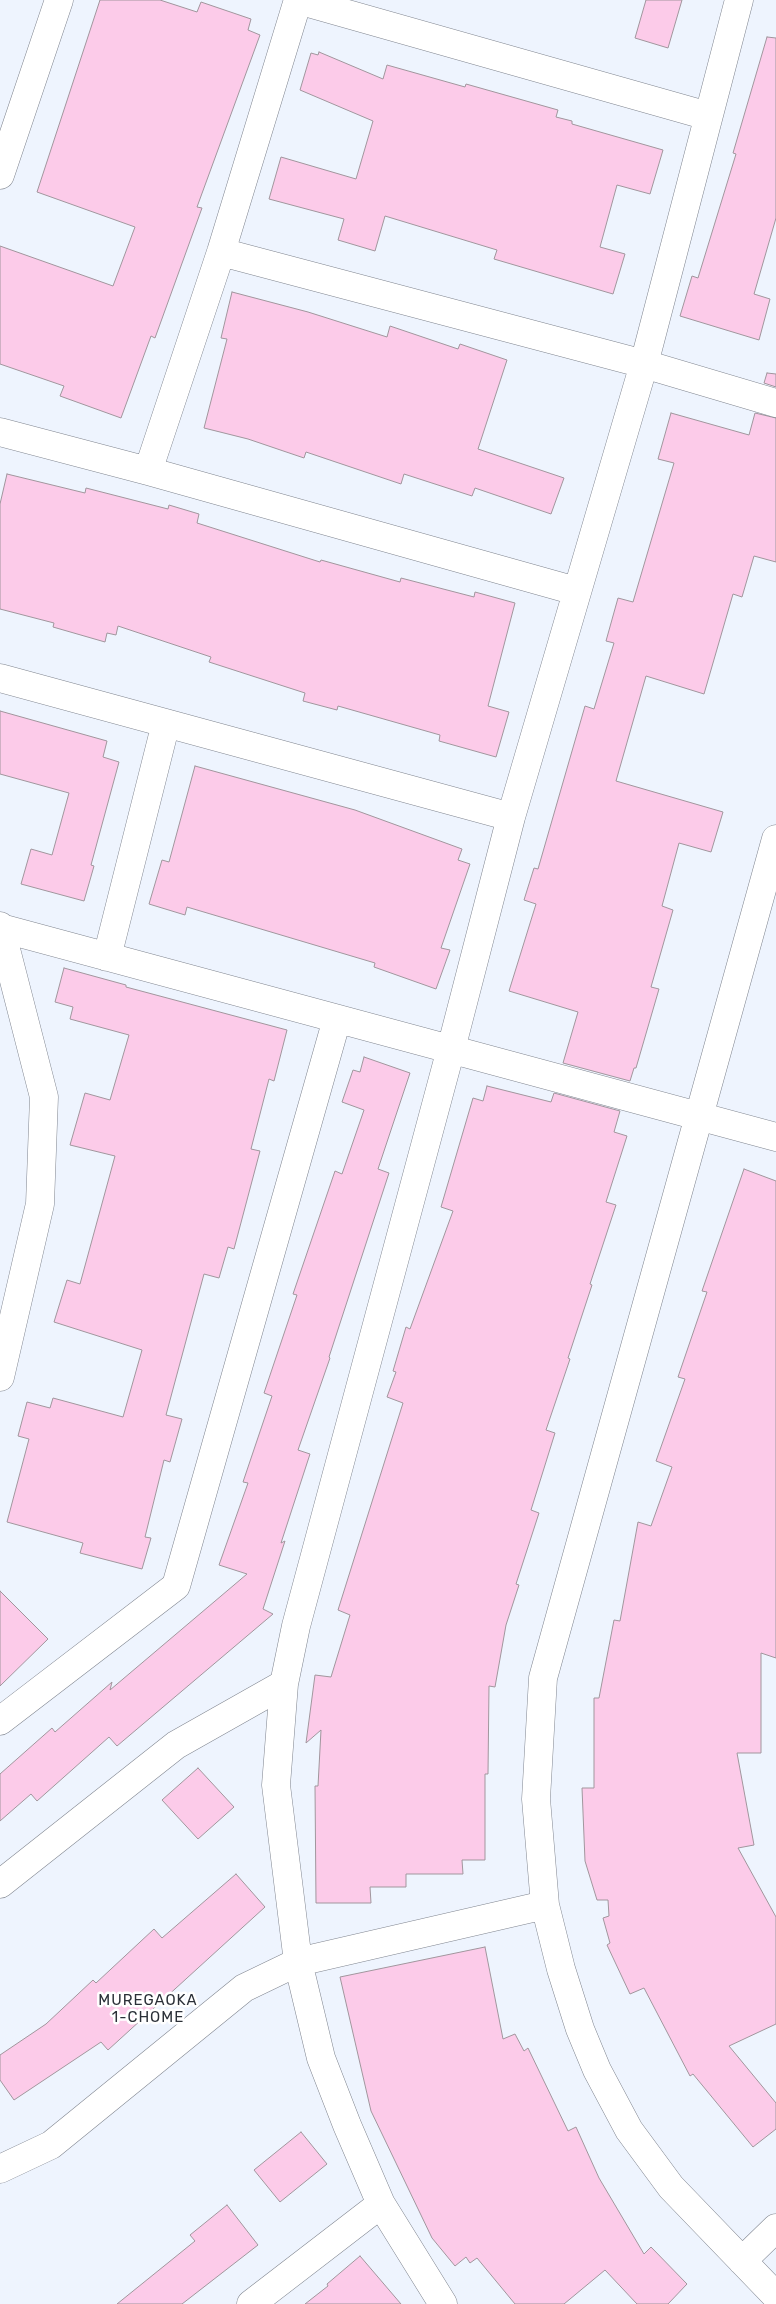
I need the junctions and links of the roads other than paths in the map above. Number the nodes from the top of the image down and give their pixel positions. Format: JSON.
{"nodes":[{"id":1,"x":59,"y":0,"type":"edge"},
{"id":2,"x":298,"y":0,"type":"edge"},
{"id":3,"x":739,"y":0,"type":"edge"},
{"id":4,"x":708,"y":116,"type":"junction"},
{"id":5,"x":0,"y":175,"type":"edge"},
{"id":6,"x":221,"y":252,"type":"junction"},
{"id":7,"x":644,"y":364,"type":"junction"},
{"id":8,"x":776,"y":403,"type":"edge"},
{"id":9,"x":0,"y":432,"type":"edge"},
{"id":10,"x":148,"y":471,"type":"junction"},
{"id":11,"x":576,"y":591,"type":"junction"},
{"id":12,"x":0,"y":678,"type":"edge"},
{"id":13,"x":166,"y":723,"type":"junction"},
{"id":14,"x":510,"y":817,"type":"junction"},
{"id":15,"x":776,"y":838,"type":"edge"},
{"id":16,"x":0,"y":927,"type":"edge"},
{"id":17,"x":108,"y":956,"type":"junction"},
{"id":18,"x":337,"y":1019,"type":"junction"},
{"id":19,"x":451,"y":1049,"type":"junction"},
{"id":20,"x":699,"y":1116,"type":"junction"},
{"id":21,"x":776,"y":1137,"type":"edge"},
{"id":22,"x":0,"y":1377,"type":"edge"},
{"id":23,"x":284,"y":1684,"type":"junction"},
{"id":24,"x":0,"y":1721,"type":"edge"},
{"id":25,"x":0,"y":1884,"type":"edge"},
{"id":26,"x":545,"y":1905,"type":"junction"},
{"id":27,"x":298,"y":1962,"type":"junction"},
{"id":28,"x":0,"y":2169,"type":"edge"},
{"id":29,"x":381,"y":2204,"type":"junction"},
{"id":30,"x":776,"y":2228,"type":"edge"},
{"id":31,"x":742,"y":2261,"type":"junction"},
{"id":32,"x":776,"y":2296,"type":"edge"},
{"id":33,"x":251,"y":2304,"type":"edge"},
{"id":34,"x":443,"y":2304,"type":"edge"}],
"edges":[{"from":1,"to":5,"type":"street"},
{"from":2,"to":4,"type":"street"},
{"from":2,"to":6,"type":"street"},
{"from":3,"to":4,"type":"street"},
{"from":4,"to":7,"type":"street"},
{"from":6,"to":7,"type":"street"},
{"from":6,"to":10,"type":"street"},
{"from":7,"to":8,"type":"street"},
{"from":7,"to":11,"type":"street"},
{"from":9,"to":10,"type":"street"},
{"from":10,"to":11,"type":"street"},
{"from":11,"to":14,"type":"street"},
{"from":12,"to":13,"type":"street"},
{"from":13,"to":14,"type":"street"},
{"from":13,"to":17,"type":"street"},
{"from":14,"to":19,"type":"street"},
{"from":15,"to":20,"type":"street"},
{"from":16,"to":17,"type":"street"},
{"from":16,"to":22,"type":"street"},
{"from":17,"to":18,"type":"street"},
{"from":18,"to":19,"type":"street"},
{"from":18,"to":24,"type":"street"},
{"from":19,"to":20,"type":"street"},
{"from":19,"to":23,"type":"street"},
{"from":20,"to":21,"type":"street"},
{"from":20,"to":26,"type":"street"},
{"from":23,"to":25,"type":"street"},
{"from":23,"to":27,"type":"street"},
{"from":26,"to":27,"type":"street"},
{"from":26,"to":31,"type":"street"},
{"from":27,"to":28,"type":"street"},
{"from":27,"to":29,"type":"street"},
{"from":29,"to":33,"type":"street"},
{"from":29,"to":34,"type":"street"},
{"from":30,"to":31,"type":"street"},
{"from":31,"to":32,"type":"street"}]}
